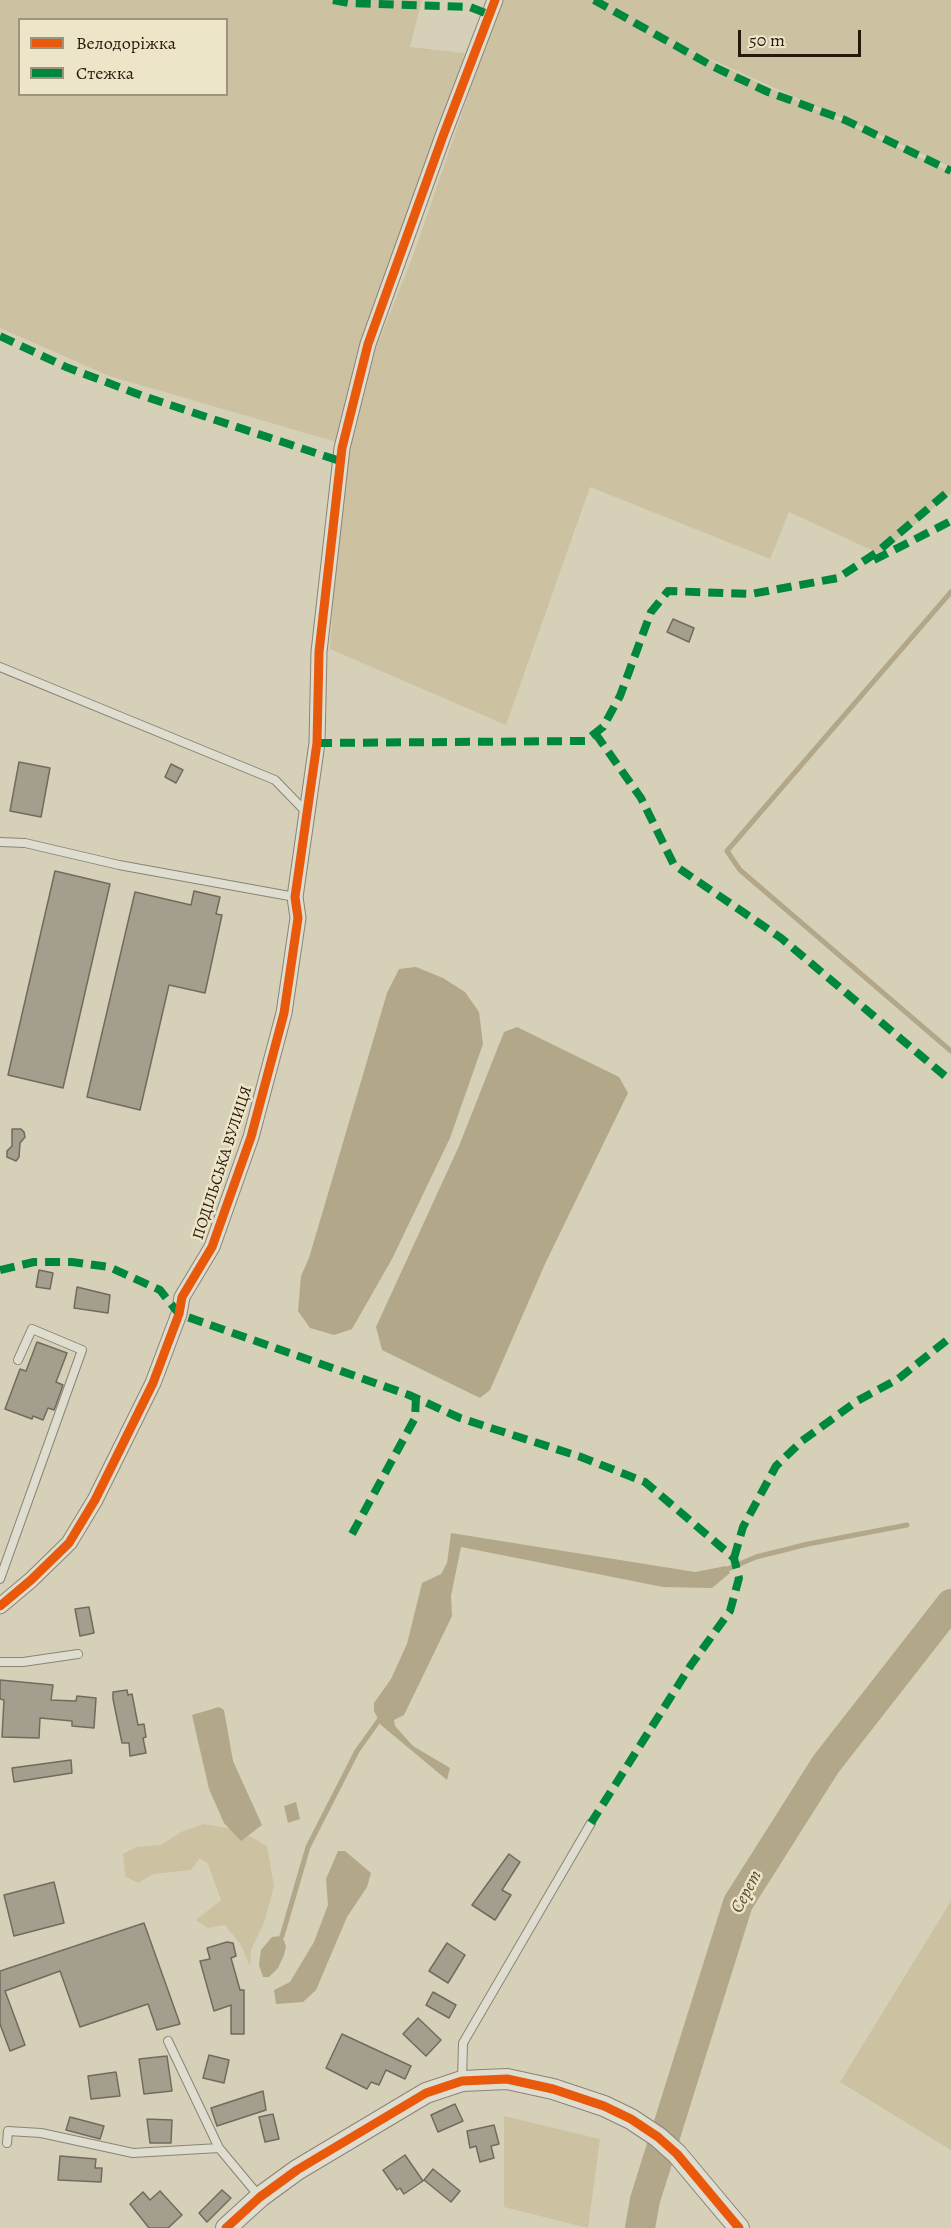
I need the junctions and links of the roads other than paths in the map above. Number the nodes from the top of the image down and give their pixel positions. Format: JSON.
{"nodes":[{"id":1,"x":495,"y":0,"type":"edge"},
{"id":2,"x":0,"y":667,"type":"edge"},
{"id":3,"x":308,"y":813,"type":"junction"},
{"id":4,"x":0,"y":842,"type":"edge"},
{"id":5,"x":295,"y":897,"type":"junction"},
{"id":6,"x":18,"y":1360,"type":"dead end"},
{"id":7,"x":0,"y":1579,"type":"edge"},
{"id":8,"x":2,"y":1601,"type":"edge"},
{"id":9,"x":78,"y":1654,"type":"dead end"},
{"id":10,"x":0,"y":1662,"type":"edge"},
{"id":11,"x":591,"y":1823,"type":"dead end"},
{"id":12,"x":168,"y":2041,"type":"dead end"},
{"id":13,"x":462,"y":2080,"type":"junction"},
{"id":14,"x":7,"y":2143,"type":"dead end"},
{"id":15,"x":219,"y":2148,"type":"junction"},
{"id":16,"x":260,"y":2197,"type":"junction"},
{"id":17,"x":226,"y":2228,"type":"edge"},
{"id":18,"x":739,"y":2228,"type":"edge"}],
"edges":[{"from":1,"to":3,"type":"street","name":"ПОДІЛЬСЬКА ВУЛИЦЯ"},
{"from":2,"to":3,"type":"lane"},
{"from":3,"to":5,"type":"street","name":"ПОДІЛЬСЬКА ВУЛИЦЯ"},
{"from":4,"to":5,"type":"lane"},
{"from":5,"to":8,"type":"street","name":"ПОДІЛЬСЬКА ВУЛИЦЯ"},
{"from":6,"to":7,"type":"lane"},
{"from":9,"to":10,"type":"lane"},
{"from":11,"to":13,"type":"lane"},
{"from":12,"to":15,"type":"lane"},
{"from":13,"to":16,"type":"street"},
{"from":13,"to":18,"type":"street"},
{"from":14,"to":15,"type":"lane"},
{"from":15,"to":16,"type":"lane"},
{"from":16,"to":17,"type":"street"}]}
